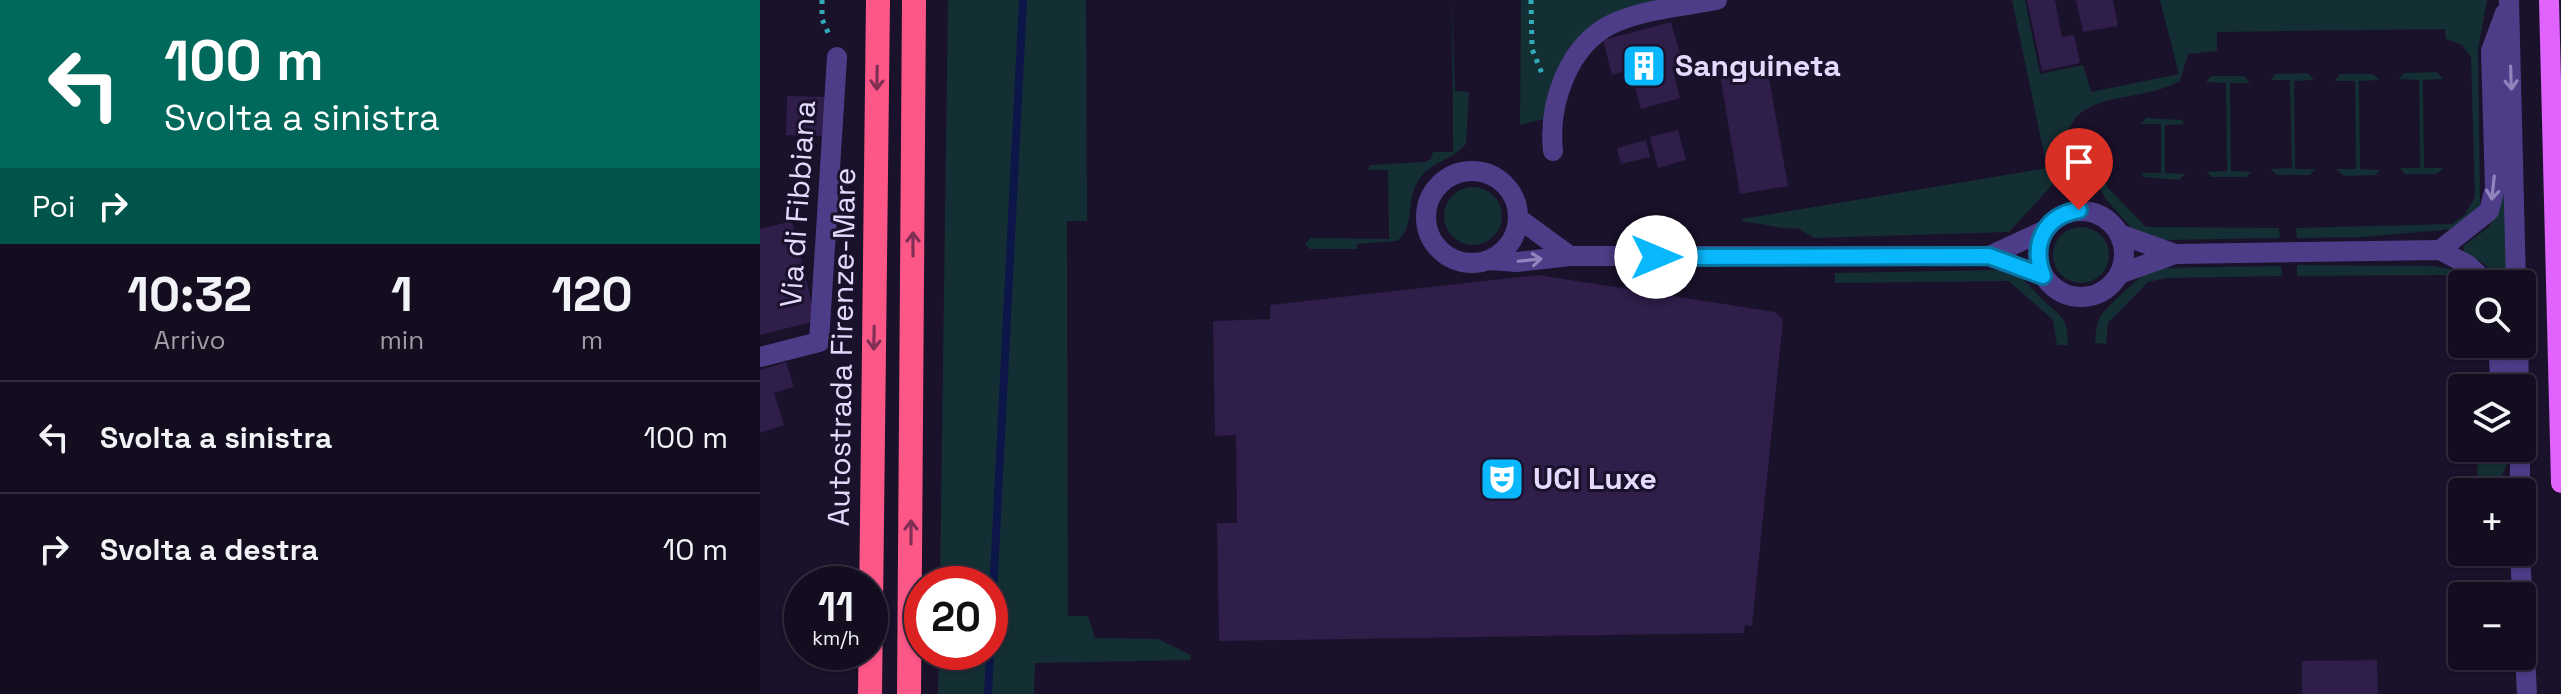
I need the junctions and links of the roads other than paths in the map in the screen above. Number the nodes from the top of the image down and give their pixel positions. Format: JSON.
{"nodes":[{"id":1,"x":878,"y":0,"type":"edge"},
{"id":2,"x":914,"y":0,"type":"edge"},
{"id":3,"x":1717,"y":0,"type":"edge"},
{"id":4,"x":2549,"y":0,"type":"edge"},
{"id":5,"x":2509,"y":1,"type":"edge"},
{"id":6,"x":837,"y":57,"type":"road end"},
{"id":7,"x":1553,"y":151,"type":"dead end"},
{"id":8,"x":1518,"y":218,"type":"junction"},
{"id":9,"x":2043,"y":231,"type":"junction"},
{"id":10,"x":2119,"y":234,"type":"junction"},
{"id":11,"x":2440,"y":250,"type":"junction"},
{"id":12,"x":2175,"y":254,"type":"junction"},
{"id":13,"x":1570,"y":256,"type":"junction"},
{"id":14,"x":1989,"y":256,"type":"junction"},
{"id":15,"x":1489,"y":260,"type":"junction"},
{"id":16,"x":2473,"y":270,"type":"edge"},
{"id":17,"x":2516,"y":270,"type":"edge"},
{"id":18,"x":2119,"y":274,"type":"junction"},
{"id":19,"x":2043,"y":276,"type":"junction"},
{"id":20,"x":760,"y":357,"type":"edge"},
{"id":21,"x":2561,"y":483,"type":"edge"},
{"id":22,"x":2521,"y":566,"type":"edge"},
{"id":23,"x":870,"y":694,"type":"edge"},
{"id":24,"x":909,"y":694,"type":"edge"},
{"id":25,"x":2527,"y":694,"type":"edge"}],
"edges":[{"from":1,"to":23,"type":"highway","name":"Autostrada Firenze-Mare","one_way":true},
{"from":24,"to":2,"type":"highway","one_way":true},
{"from":3,"to":7,"type":"street"},
{"from":4,"to":21,"type":"main road"},
{"from":5,"to":11,"type":"street","one_way":true},
{"from":5,"to":17,"type":"street","one_way":true},
{"from":6,"to":20,"type":"street","name":"Via di Fibbiana"},
{"from":8,"to":13,"type":"street"},
{"from":8,"to":15,"type":"street"},
{"from":8,"to":15,"type":"street"},
{"from":9,"to":10,"type":"street"},
{"from":9,"to":14,"type":"street"},
{"from":9,"to":19,"type":"street"},
{"from":10,"to":12,"type":"street"},
{"from":10,"to":18,"type":"street"},
{"from":11,"to":12,"type":"street"},
{"from":11,"to":16,"type":"street"},
{"from":12,"to":18,"type":"street"},
{"from":13,"to":14,"type":"street"},
{"from":15,"to":13,"type":"street","one_way":true},
{"from":14,"to":19,"type":"street"},
{"from":18,"to":19,"type":"street"},
{"from":22,"to":25,"type":"street"}]}
